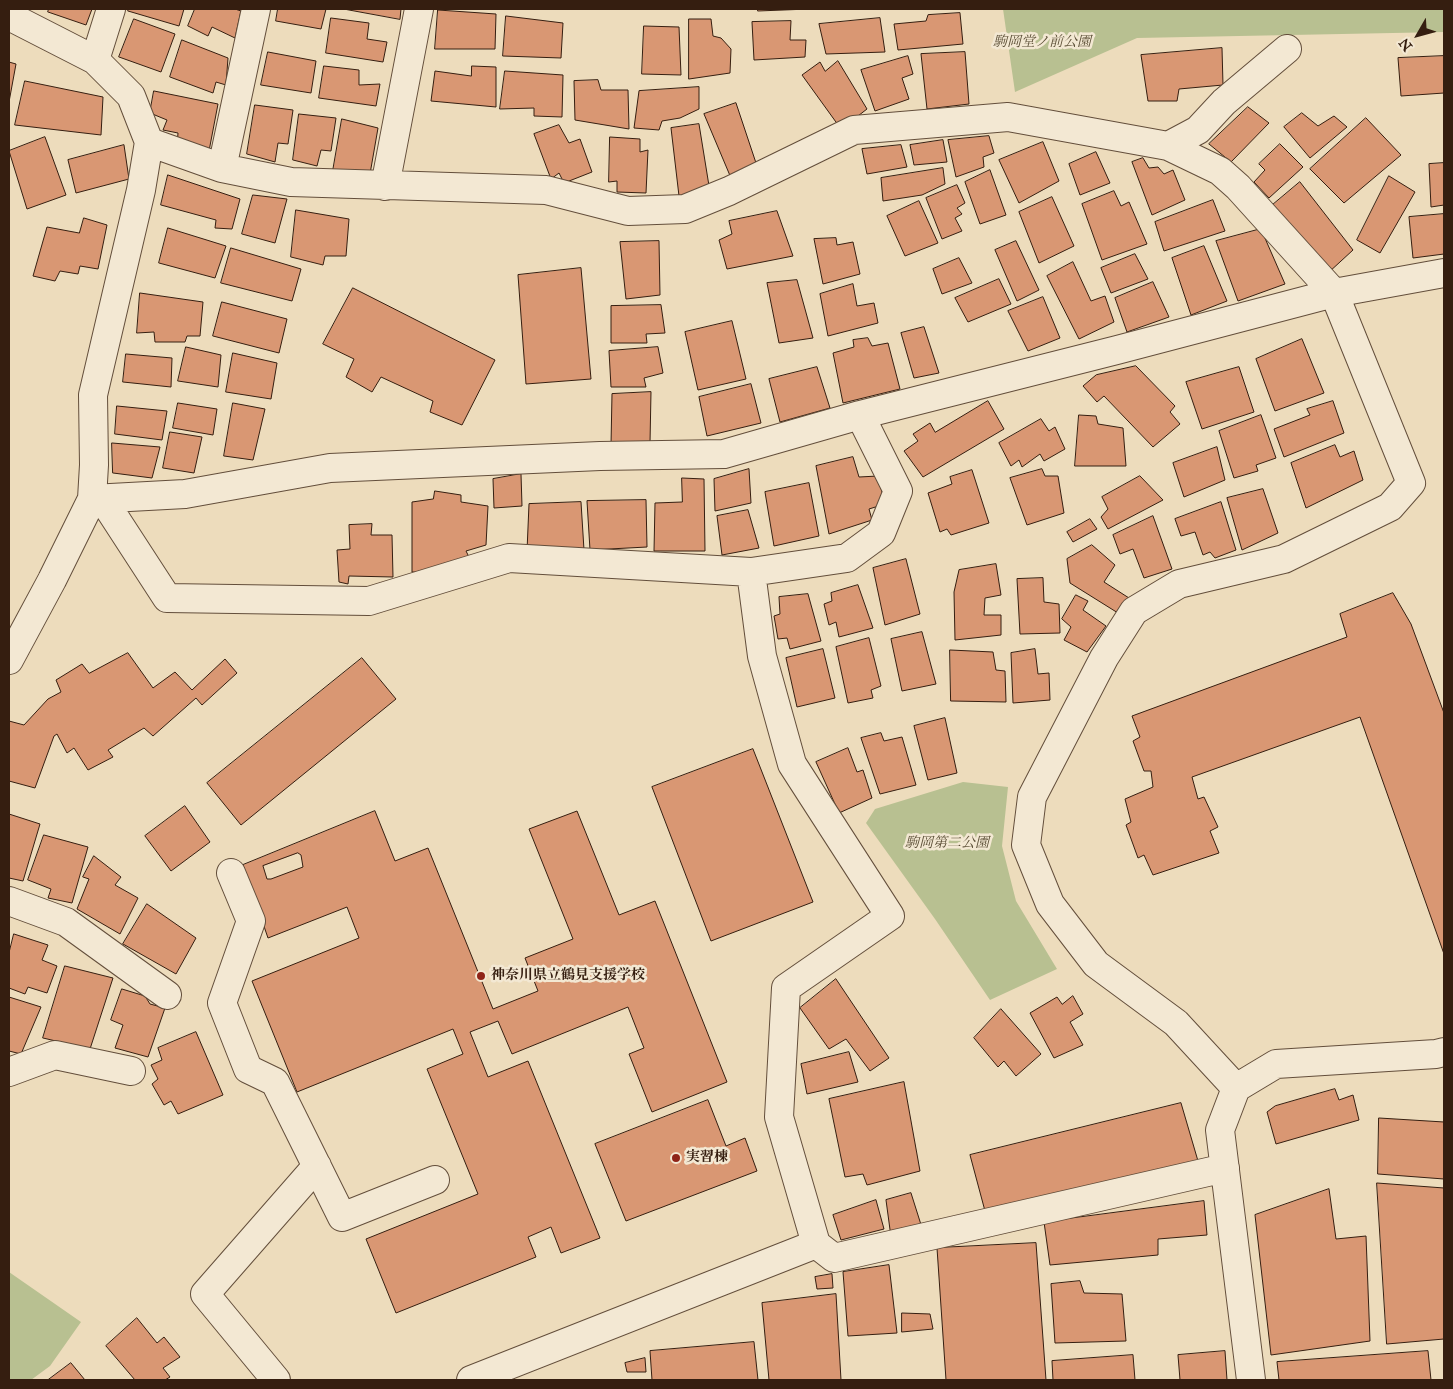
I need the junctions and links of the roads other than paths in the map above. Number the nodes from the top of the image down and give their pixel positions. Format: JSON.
{"nodes":[{"id":1,"x":111,"y":9,"type":"edge"},
{"id":2,"x":256,"y":9,"type":"edge"},
{"id":3,"x":419,"y":9,"type":"edge"},
{"id":4,"x":9,"y":16,"type":"edge"},
{"id":5,"x":1287,"y":49,"type":"dead end"},
{"id":6,"x":95,"y":60,"type":"junction"},
{"id":7,"x":149,"y":142,"type":"junction"},
{"id":8,"x":1168,"y":146,"type":"junction"},
{"id":9,"x":222,"y":168,"type":"junction"},
{"id":10,"x":385,"y":186,"type":"junction"},
{"id":11,"x":1444,"y":273,"type":"edge"},
{"id":12,"x":1334,"y":293,"type":"junction"},
{"id":13,"x":860,"y":414,"type":"junction"},
{"id":14,"x":97,"y":499,"type":"junction"},
{"id":15,"x":751,"y":572,"type":"junction"},
{"id":16,"x":10,"y":655,"type":"edge"},
{"id":17,"x":231,"y":873,"type":"dead end"},
{"id":18,"x":9,"y":901,"type":"edge"},
{"id":19,"x":168,"y":995,"type":"dead end"},
{"id":20,"x":1444,"y":1052,"type":"edge"},
{"id":21,"x":132,"y":1071,"type":"dead end"},
{"id":22,"x":9,"y":1072,"type":"edge"},
{"id":23,"x":1236,"y":1088,"type":"junction"},
{"id":24,"x":317,"y":1166,"type":"junction"},
{"id":25,"x":1225,"y":1168,"type":"junction"},
{"id":26,"x":435,"y":1180,"type":"dead end"},
{"id":27,"x":816,"y":1244,"type":"junction"},
{"id":28,"x":276,"y":1380,"type":"edge"},
{"id":29,"x":471,"y":1380,"type":"edge"},
{"id":30,"x":1251,"y":1380,"type":"edge"}],
"edges":[{"from":1,"to":6,"type":"street"},
{"from":2,"to":9,"type":"street"},
{"from":3,"to":10,"type":"street"},
{"from":4,"to":6,"type":"street"},
{"from":5,"to":8,"type":"street"},
{"from":6,"to":7,"type":"street"},
{"from":7,"to":9,"type":"street"},
{"from":7,"to":14,"type":"street"},
{"from":8,"to":10,"type":"street"},
{"from":8,"to":12,"type":"street"},
{"from":9,"to":10,"type":"street"},
{"from":11,"to":12,"type":"street"},
{"from":12,"to":13,"type":"street"},
{"from":12,"to":23,"type":"street"},
{"from":13,"to":14,"type":"street"},
{"from":13,"to":15,"type":"street"},
{"from":14,"to":15,"type":"street"},
{"from":14,"to":16,"type":"street"},
{"from":15,"to":27,"type":"street"},
{"from":17,"to":24,"type":"street"},
{"from":18,"to":19,"type":"street"},
{"from":20,"to":23,"type":"street"},
{"from":21,"to":22,"type":"street"},
{"from":23,"to":25,"type":"street"},
{"from":24,"to":26,"type":"street"},
{"from":24,"to":28,"type":"street"},
{"from":25,"to":27,"type":"street"},
{"from":25,"to":30,"type":"street"},
{"from":27,"to":29,"type":"street"}]}
